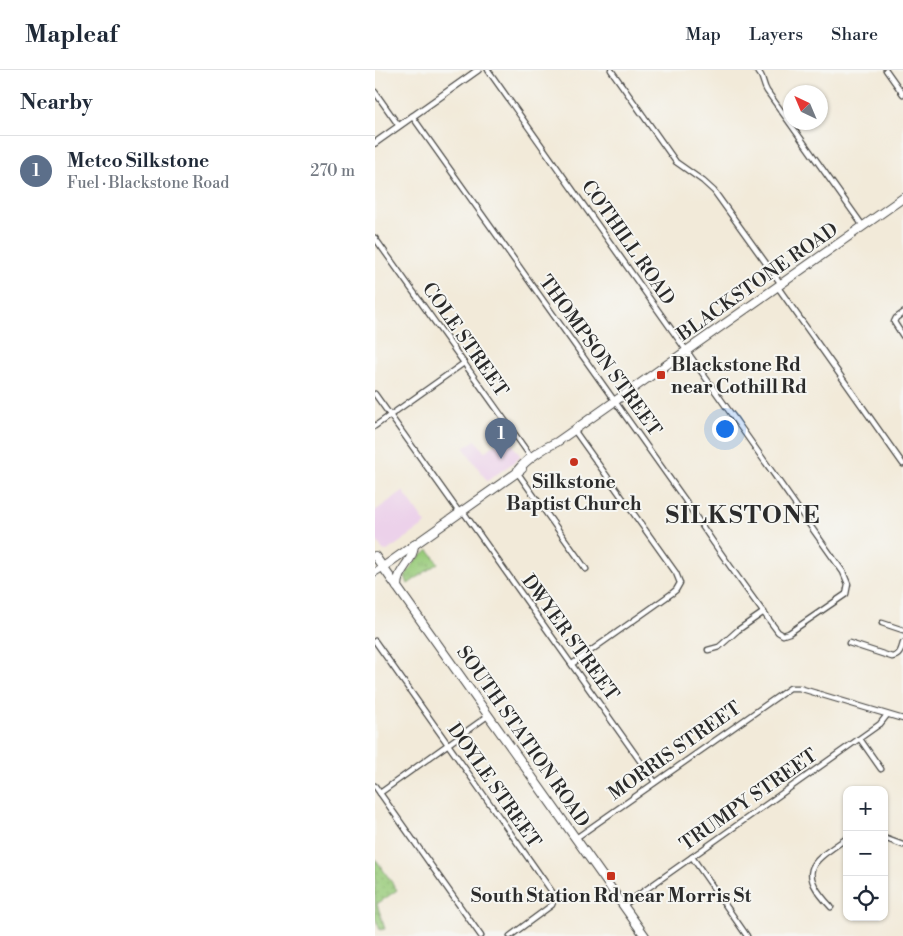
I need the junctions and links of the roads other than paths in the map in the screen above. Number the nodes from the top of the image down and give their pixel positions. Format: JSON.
{"nodes":[{"id":1,"x":478,"y":70,"type":"edge"},
{"id":2,"x":488,"y":70,"type":"edge"},
{"id":3,"x":611,"y":70,"type":"edge"},
{"id":4,"x":755,"y":70,"type":"edge"},
{"id":5,"x":767,"y":70,"type":"edge"},
{"id":6,"x":886,"y":70,"type":"edge"},
{"id":7,"x":761,"y":74,"type":"junction"},
{"id":8,"x":375,"y":92,"type":"edge"},
{"id":9,"x":903,"y":94,"type":"edge"},
{"id":10,"x":412,"y":116,"type":"junction"},
{"id":11,"x":399,"y":126,"type":"junction"},
{"id":12,"x":375,"y":143,"type":"edge"},
{"id":13,"x":903,"y":198,"type":"edge"},
{"id":14,"x":863,"y":226,"type":"junction"},
{"id":15,"x":375,"y":238,"type":"edge"},
{"id":16,"x":779,"y":285,"type":"junction"},
{"id":17,"x":903,"y":313,"type":"edge"},
{"id":18,"x":903,"y":336,"type":"edge"},
{"id":19,"x":687,"y":350,"type":"junction"},
{"id":20,"x":464,"y":363,"type":"junction"},
{"id":21,"x":375,"y":394,"type":"edge"},
{"id":22,"x":615,"y":401,"type":"junction"},
{"id":23,"x":390,"y":416,"type":"junction"},
{"id":24,"x":375,"y":426,"type":"edge"},
{"id":25,"x":574,"y":430,"type":"junction"},
{"id":26,"x":557,"y":442,"type":"junction"},
{"id":27,"x":532,"y":458,"type":"junction"},
{"id":28,"x":903,"y":464,"type":"edge"},
{"id":29,"x":517,"y":471,"type":"junction"},
{"id":30,"x":460,"y":511,"type":"junction"},
{"id":31,"x":414,"y":545,"type":"junction"},
{"id":32,"x":375,"y":556,"type":"edge"},
{"id":33,"x":383,"y":567,"type":"junction"},
{"id":34,"x":586,"y":569,"type":"dead end"},
{"id":35,"x":375,"y":572,"type":"edge"},
{"id":36,"x":397,"y":587,"type":"junction"},
{"id":37,"x":763,"y":612,"type":"junction"},
{"id":38,"x":882,"y":623,"type":"dead end"},
{"id":39,"x":902,"y":628,"type":"edge"},
{"id":40,"x":375,"y":641,"type":"edge"},
{"id":41,"x":903,"y":642,"type":"edge"},
{"id":42,"x":849,"y":643,"type":"dead end"},
{"id":43,"x":708,"y":650,"type":"dead end"},
{"id":44,"x":572,"y":664,"type":"junction"},
{"id":45,"x":489,"y":715,"type":"junction"},
{"id":46,"x":887,"y":715,"type":"junction"},
{"id":47,"x":903,"y":720,"type":"edge"},
{"id":48,"x":860,"y":739,"type":"junction"},
{"id":49,"x":448,"y":744,"type":"junction"},
{"id":50,"x":881,"y":769,"type":"dead end"},
{"id":51,"x":655,"y":782,"type":"junction"},
{"id":52,"x":375,"y":786,"type":"edge"},
{"id":53,"x":380,"y":793,"type":"junction"},
{"id":54,"x":576,"y":838,"type":"junction"},
{"id":55,"x":888,"y":839,"type":"edge"},
{"id":56,"x":843,"y":841,"type":"edge"},
{"id":57,"x":903,"y":845,"type":"edge"},
{"id":58,"x":692,"y":857,"type":"junction"},
{"id":59,"x":624,"y":905,"type":"junction"},
{"id":60,"x":831,"y":906,"type":"dead end"},
{"id":61,"x":481,"y":936,"type":"edge"},
{"id":62,"x":510,"y":936,"type":"edge"},
{"id":63,"x":645,"y":936,"type":"edge"},
{"id":64,"x":747,"y":936,"type":"edge"}],
"edges":[{"from":1,"to":10,"type":"street"},
{"from":2,"to":19,"type":"street","name":"COTHILL ROAD"},
{"from":3,"to":16,"type":"street"},
{"from":4,"to":7,"type":"street"},
{"from":5,"to":7,"type":"street"},
{"from":6,"to":9,"type":"street"},
{"from":7,"to":14,"type":"street"},
{"from":8,"to":11,"type":"street"},
{"from":10,"to":11,"type":"street"},
{"from":10,"to":22,"type":"street","name":"THOMPSON STREET"},
{"from":11,"to":12,"type":"street"},
{"from":13,"to":14,"type":"main road","name":"BLACKSTONE ROAD"},
{"from":14,"to":16,"type":"main road","name":"BLACKSTONE ROAD"},
{"from":15,"to":20,"type":"street","name":"COLE STREET"},
{"from":16,"to":19,"type":"main road","name":"BLACKSTONE ROAD"},
{"from":16,"to":28,"type":"street"},
{"from":17,"to":18,"type":"street"},
{"from":19,"to":22,"type":"main road","name":"BLACKSTONE ROAD"},
{"from":19,"to":37,"type":"street","name":"COTHILL ROAD"},
{"from":20,"to":23,"type":"street"},
{"from":20,"to":27,"type":"street","name":"COLE STREET"},
{"from":21,"to":23,"type":"street","name":"DWYER STREET"},
{"from":22,"to":25,"type":"main road","name":"BLACKSTONE ROAD"},
{"from":22,"to":37,"type":"street","name":"THOMPSON STREET"},
{"from":23,"to":24,"type":"street"},
{"from":23,"to":30,"type":"street","name":"DWYER STREET"},
{"from":25,"to":26,"type":"main road","name":"BLACKSTONE ROAD"},
{"from":25,"to":44,"type":"street"},
{"from":26,"to":27,"type":"main road","name":"BLACKSTONE ROAD"},
{"from":26,"to":29,"type":"main road","name":"BLACKSTONE ROAD"},
{"from":27,"to":29,"type":"main road","name":"BLACKSTONE ROAD"},
{"from":29,"to":30,"type":"main road","name":"BLACKSTONE ROAD"},
{"from":29,"to":34,"type":"street"},
{"from":30,"to":31,"type":"main road","name":"BLACKSTONE ROAD"},
{"from":30,"to":44,"type":"street","name":"DWYER STREET"},
{"from":31,"to":33,"type":"main road","name":"BLACKSTONE ROAD"},
{"from":31,"to":36,"type":"main road"},
{"from":32,"to":33,"type":"main road","name":"SOUTH STATION ROAD"},
{"from":33,"to":35,"type":"main road","name":"BLACKSTONE ROAD"},
{"from":33,"to":36,"type":"main road","name":"SOUTH STATION ROAD"},
{"from":36,"to":45,"type":"main road","name":"SOUTH STATION ROAD"},
{"from":37,"to":43,"type":"street"},
{"from":38,"to":39,"type":"street"},
{"from":40,"to":49,"type":"street","name":"DOYLE STREET"},
{"from":41,"to":42,"type":"street"},
{"from":44,"to":51,"type":"street","name":"DWYER STREET"},
{"from":45,"to":49,"type":"street"},
{"from":45,"to":54,"type":"main road","name":"SOUTH STATION ROAD"},
{"from":46,"to":47,"type":"street"},
{"from":46,"to":48,"type":"street","name":"TRUMPY STREET"},
{"from":46,"to":51,"type":"street","name":"MORRIS STREET"},
{"from":48,"to":50,"type":"street"},
{"from":48,"to":58,"type":"street","name":"TRUMPY STREET"},
{"from":49,"to":53,"type":"street"},
{"from":49,"to":62,"type":"street","name":"DOYLE STREET"},
{"from":51,"to":54,"type":"street","name":"MORRIS STREET"},
{"from":52,"to":53,"type":"street"},
{"from":53,"to":61,"type":"street"},
{"from":54,"to":59,"type":"main road","name":"SOUTH STATION ROAD"},
{"from":55,"to":57,"type":"street"},
{"from":56,"to":60,"type":"street"},
{"from":58,"to":59,"type":"street","name":"TRUMPY STREET"},
{"from":58,"to":64,"type":"street"},
{"from":59,"to":63,"type":"main road","name":"SOUTH STATION ROAD"}]}
